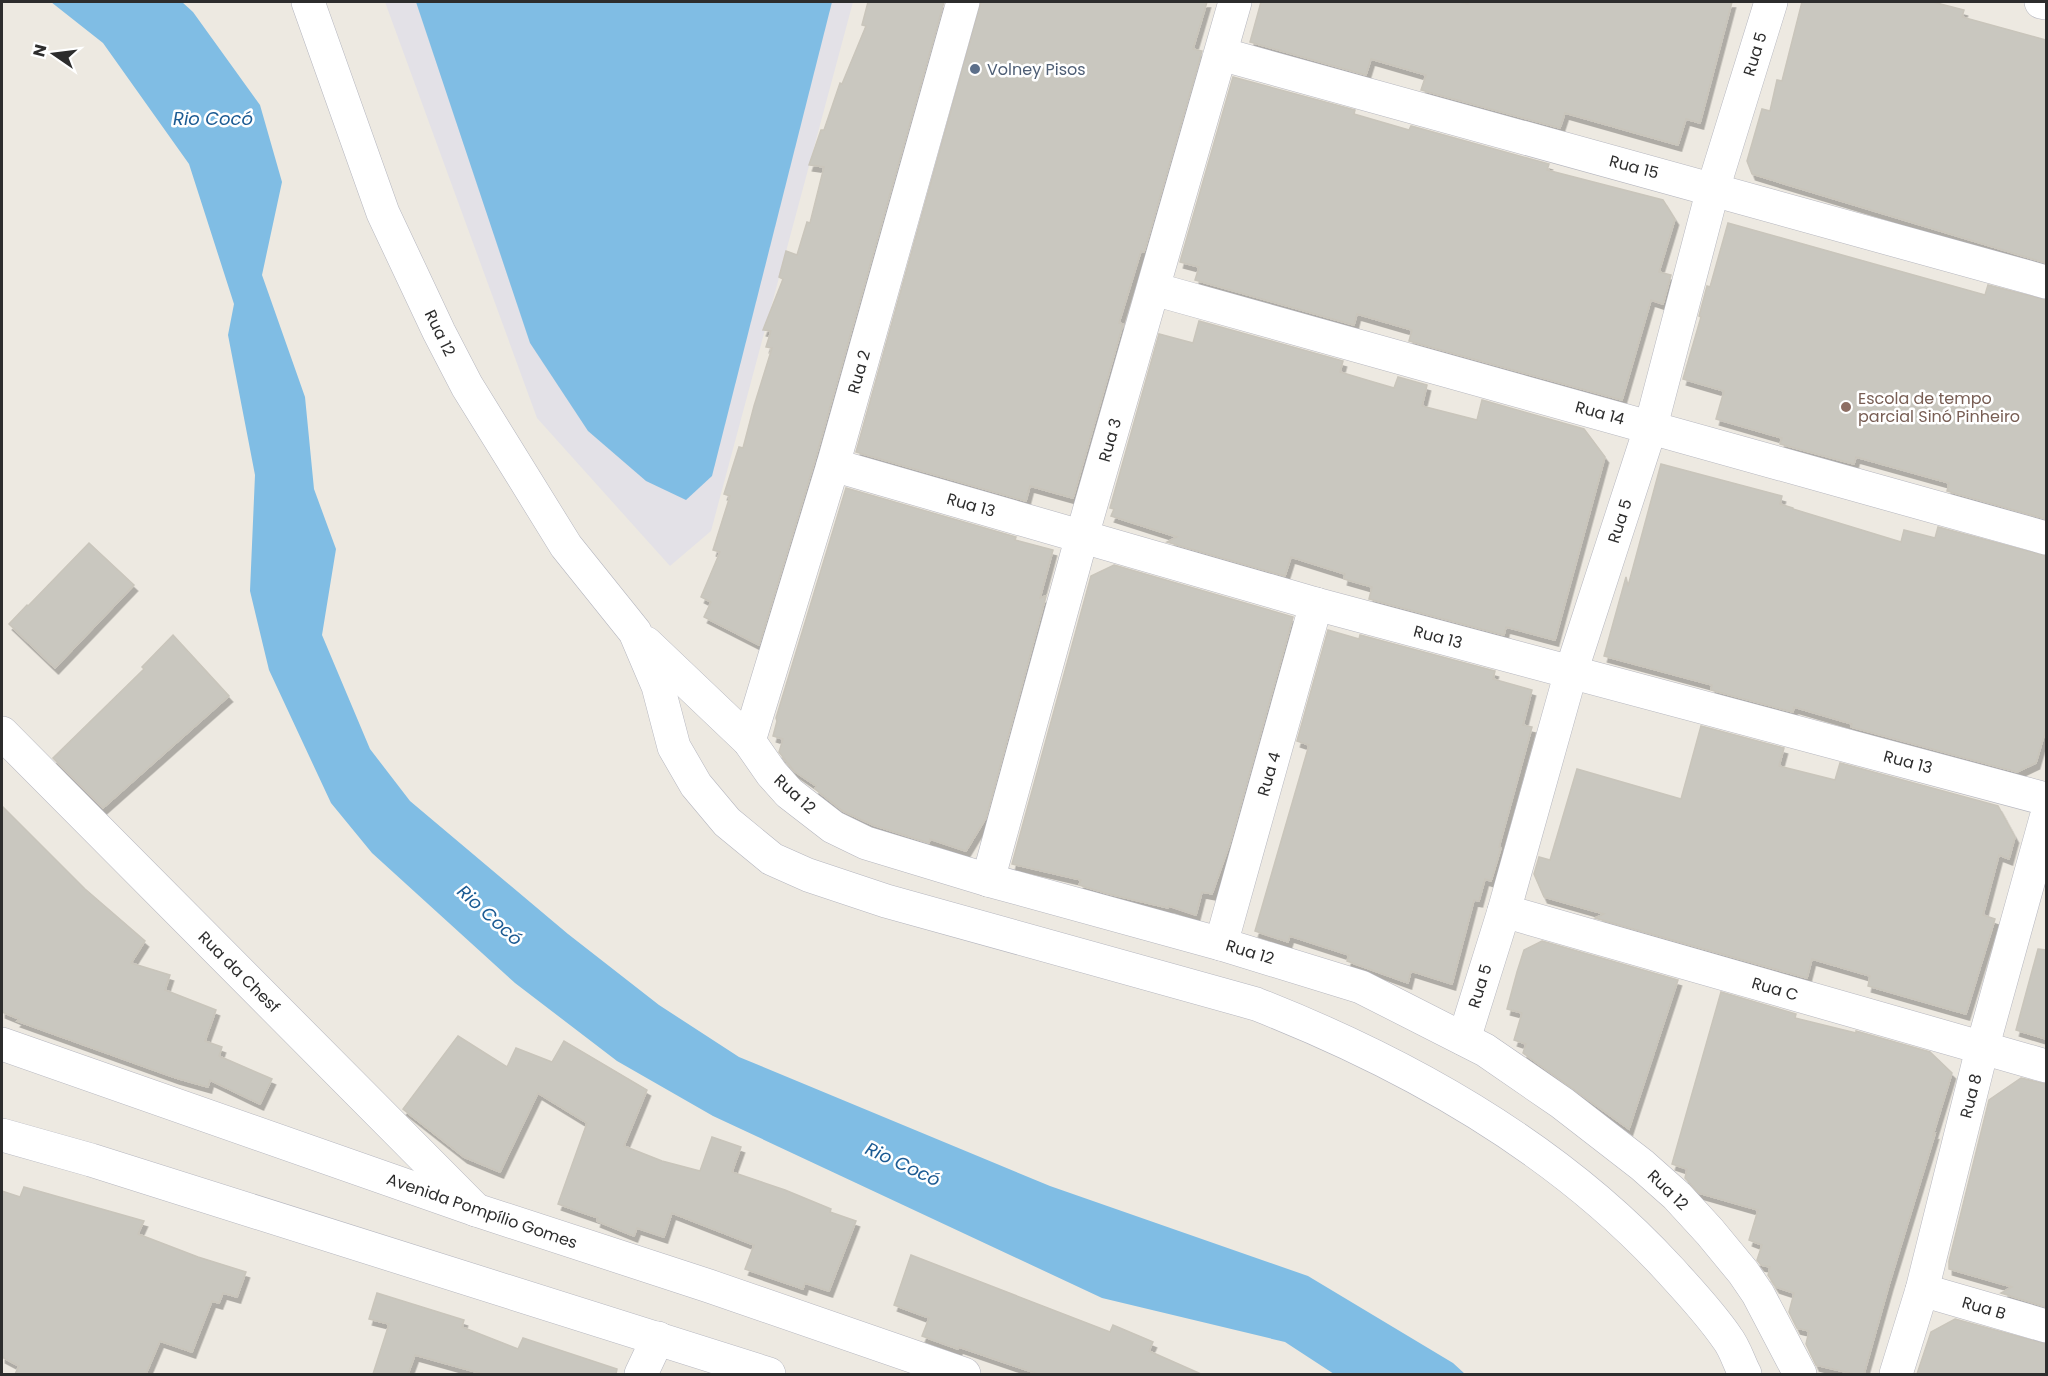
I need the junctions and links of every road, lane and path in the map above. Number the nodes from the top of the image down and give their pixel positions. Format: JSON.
{"nodes":[{"id":1,"x":308,"y":2,"type":"edge"},
{"id":2,"x":963,"y":2,"type":"edge"},
{"id":3,"x":1235,"y":2,"type":"edge"},
{"id":4,"x":1771,"y":2,"type":"edge"},
{"id":5,"x":2041,"y":2,"type":"edge"},
{"id":6,"x":2046,"y":3,"type":"edge"},
{"id":7,"x":1221,"y":54,"type":"junction"},
{"id":8,"x":1713,"y":189,"type":"junction"},
{"id":9,"x":2046,"y":282,"type":"edge"},
{"id":10,"x":1154,"y":289,"type":"junction"},
{"id":11,"x":1651,"y":426,"type":"junction"},
{"id":12,"x":833,"y":465,"type":"junction"},
{"id":13,"x":1082,"y":536,"type":"junction"},
{"id":14,"x":2046,"y":538,"type":"edge"},
{"id":15,"x":1316,"y":604,"type":"junction"},
{"id":16,"x":635,"y":632,"type":"junction"},
{"id":17,"x":1571,"y":672,"type":"junction"},
{"id":18,"x":2,"y":733,"type":"edge"},
{"id":19,"x":749,"y":741,"type":"junction"},
{"id":20,"x":2046,"y":799,"type":"edge"},
{"id":21,"x":2046,"y":818,"type":"edge"},
{"id":22,"x":988,"y":880,"type":"junction"},
{"id":23,"x":1504,"y":911,"type":"junction"},
{"id":24,"x":1221,"y":944,"type":"junction"},
{"id":25,"x":1464,"y":1038,"type":"junction"},
{"id":26,"x":2,"y":1044,"type":"edge"},
{"id":27,"x":1982,"y":1049,"type":"junction"},
{"id":28,"x":2046,"y":1066,"type":"edge"},
{"id":29,"x":2,"y":1135,"type":"edge"},
{"id":30,"x":476,"y":1210,"type":"junction"},
{"id":31,"x":1922,"y":1290,"type":"junction"},
{"id":32,"x":2046,"y":1326,"type":"edge"},
{"id":33,"x":658,"y":1338,"type":"junction"},
{"id":34,"x":641,"y":1374,"type":"edge"},
{"id":35,"x":769,"y":1374,"type":"edge"},
{"id":36,"x":964,"y":1374,"type":"edge"},
{"id":37,"x":1745,"y":1374,"type":"edge"},
{"id":38,"x":1800,"y":1374,"type":"edge"},
{"id":39,"x":1896,"y":1374,"type":"edge"}],
"edges":[{"from":1,"to":16,"type":"street","name":"Rua 12"},
{"from":2,"to":12,"type":"street","name":"Rua 2"},
{"from":3,"to":7,"type":"street","name":"Rua 3"},
{"from":4,"to":8,"type":"street","name":"Rua 5"},
{"from":5,"to":6,"type":"street"},
{"from":7,"to":8,"type":"street","name":"Rua 15"},
{"from":7,"to":10,"type":"street","name":"Rua 3"},
{"from":8,"to":9,"type":"street","name":"Rua 15"},
{"from":8,"to":11,"type":"street","name":"Rua 5"},
{"from":10,"to":11,"type":"street","name":"Rua 14"},
{"from":10,"to":13,"type":"street","name":"Rua 3"},
{"from":11,"to":14,"type":"street","name":"Rua 14"},
{"from":11,"to":17,"type":"street","name":"Rua 5"},
{"from":12,"to":13,"type":"street","name":"Rua 13"},
{"from":12,"to":19,"type":"street","name":"Rua 2"},
{"from":13,"to":15,"type":"street","name":"Rua 13"},
{"from":13,"to":22,"type":"street","name":"Rua 3"},
{"from":15,"to":17,"type":"street","name":"Rua 13"},
{"from":15,"to":24,"type":"street","name":"Rua 4"},
{"from":16,"to":19,"type":"street","name":"Rua 12"},
{"from":16,"to":37,"type":"street","name":"Rua 12"},
{"from":17,"to":20,"type":"street","name":"Rua 13"},
{"from":17,"to":23,"type":"street","name":"Rua 5"},
{"from":18,"to":30,"type":"street","name":"Rua da Chesf"},
{"from":19,"to":22,"type":"street","name":"Rua 12"},
{"from":21,"to":27,"type":"street","name":"Rua 8"},
{"from":22,"to":24,"type":"street","name":"Rua 12"},
{"from":23,"to":25,"type":"street","name":"Rua 5"},
{"from":23,"to":27,"type":"street","name":"Rua C"},
{"from":24,"to":25,"type":"street","name":"Rua 12"},
{"from":25,"to":38,"type":"street","name":"Rua 12"},
{"from":26,"to":30,"type":"street","name":"Avenida Pompílio Gomes"},
{"from":27,"to":28,"type":"street","name":"Rua C"},
{"from":27,"to":31,"type":"street","name":"Rua 8"},
{"from":29,"to":33,"type":"street"},
{"from":30,"to":36,"type":"street","name":"Avenida Pompílio Gomes"},
{"from":31,"to":32,"type":"street","name":"Rua B"},
{"from":31,"to":39,"type":"street","name":"Rua 8"},
{"from":33,"to":34,"type":"street"},
{"from":33,"to":35,"type":"street"}]}
